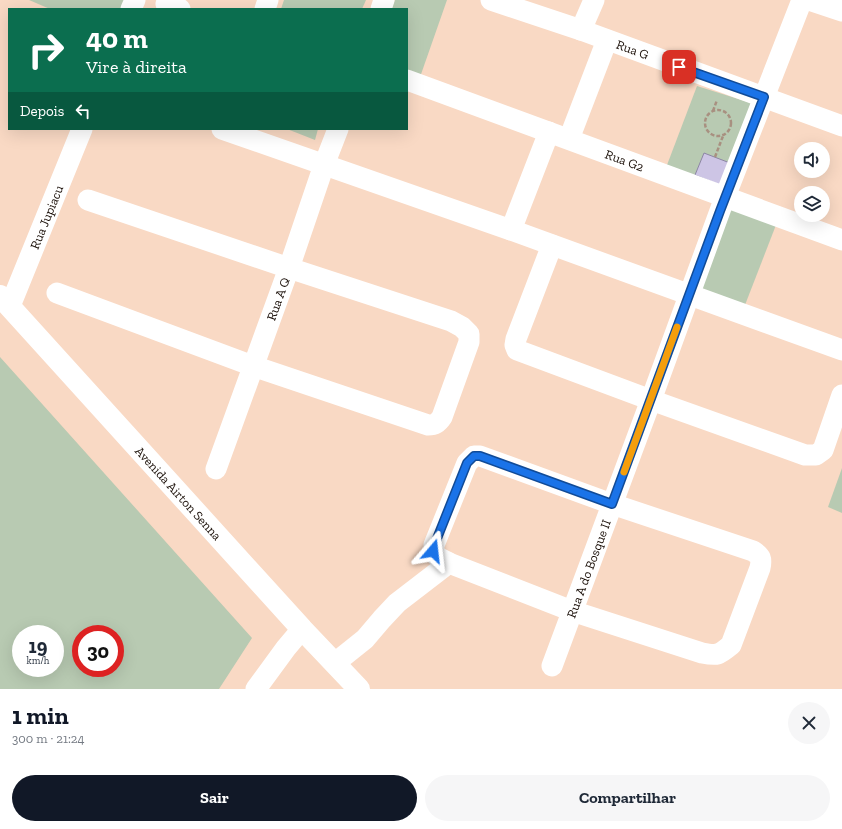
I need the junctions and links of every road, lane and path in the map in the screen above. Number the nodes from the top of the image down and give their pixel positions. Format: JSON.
{"nodes":[{"id":1,"x":491,"y":0,"type":"edge"},
{"id":2,"x":594,"y":0,"type":"edge"},
{"id":3,"x":802,"y":0,"type":"edge"},
{"id":4,"x":809,"y":0,"type":"edge"},
{"id":5,"x":842,"y":11,"type":"edge"},
{"id":6,"x":582,"y":30,"type":"junction"},
{"id":7,"x":607,"y":40,"type":"junction"},
{"id":8,"x":408,"y":80,"type":"edge"},
{"id":9,"x":764,"y":97,"type":"junction"},
{"id":10,"x":842,"y":126,"type":"edge"},
{"id":11,"x":82,"y":130,"type":"edge"},
{"id":12,"x":225,"y":130,"type":"edge"},
{"id":13,"x":338,"y":130,"type":"edge"},
{"id":14,"x":549,"y":132,"type":"junction"},
{"id":15,"x":723,"y":135,"type":"junction"},
{"id":16,"x":569,"y":139,"type":"junction"},
{"id":17,"x":715,"y":157,"type":"dead end"},
{"id":18,"x":324,"y":164,"type":"junction"},
{"id":19,"x":725,"y":197,"type":"junction"},
{"id":20,"x":88,"y":200,"type":"dead end"},
{"id":21,"x":511,"y":230,"type":"junction"},
{"id":22,"x":842,"y":240,"type":"edge"},
{"id":23,"x":552,"y":245,"type":"junction"},
{"id":24,"x":289,"y":268,"type":"junction"},
{"id":25,"x":57,"y":293,"type":"dead end"},
{"id":26,"x":689,"y":294,"type":"junction"},
{"id":27,"x":5,"y":301,"type":"edge"},
{"id":28,"x":842,"y":350,"type":"edge"},
{"id":29,"x":253,"y":366,"type":"junction"},
{"id":30,"x":842,"y":395,"type":"edge"},
{"id":31,"x":651,"y":400,"type":"junction"},
{"id":32,"x":216,"y":469,"type":"dead end"},
{"id":33,"x":612,"y":504,"type":"junction"},
{"id":34,"x":449,"y":563,"type":"junction"},
{"id":35,"x":572,"y":611,"type":"junction"},
{"id":36,"x":302,"y":629,"type":"junction"},
{"id":37,"x":335,"y":663,"type":"junction"},
{"id":38,"x":552,"y":666,"type":"dead end"},
{"id":39,"x":256,"y":689,"type":"edge"},
{"id":40,"x":359,"y":689,"type":"edge"}],
"edges":[{"from":1,"to":6,"type":"street","name":"Rua G"},
{"from":2,"to":6,"type":"street"},
{"from":3,"to":9,"type":"street","name":"Rua A do Bosque II"},
{"from":4,"to":5,"type":"street"},
{"from":6,"to":7,"type":"street","name":"Rua G"},
{"from":7,"to":9,"type":"street","name":"Rua G"},
{"from":7,"to":16,"type":"street"},
{"from":8,"to":14,"type":"street","name":"Rua G2"},
{"from":9,"to":10,"type":"street","name":"Rua G"},
{"from":9,"to":19,"type":"street","name":"Rua A do Bosque II"},
{"from":11,"to":27,"type":"street","name":"Rua Jupiacu"},
{"from":12,"to":18,"type":"street"},
{"from":13,"to":18,"type":"street","name":"Rua A Q"},
{"from":14,"to":16,"type":"street","name":"Rua G2"},
{"from":14,"to":21,"type":"street"},
{"from":15,"to":15,"type":"path"},
{"from":15,"to":17,"type":"path"},
{"from":16,"to":19,"type":"street","name":"Rua G2"},
{"from":18,"to":21,"type":"street"},
{"from":18,"to":24,"type":"street","name":"Rua A Q"},
{"from":19,"to":22,"type":"street","name":"Rua G2"},
{"from":19,"to":26,"type":"street","name":"Rua A do Bosque II"},
{"from":20,"to":24,"type":"street"},
{"from":21,"to":23,"type":"street"},
{"from":23,"to":26,"type":"street"},
{"from":23,"to":31,"type":"street"},
{"from":24,"to":29,"type":"street","name":"Rua A Q"},
{"from":24,"to":29,"type":"street"},
{"from":25,"to":29,"type":"street"},
{"from":26,"to":28,"type":"street"},
{"from":26,"to":31,"type":"street","name":"Rua A do Bosque II"},
{"from":27,"to":36,"type":"main road","name":"Avenida Airton Senna"},
{"from":29,"to":32,"type":"street","name":"Rua A Q"},
{"from":30,"to":31,"type":"street"},
{"from":31,"to":33,"type":"street","name":"Rua A do Bosque II"},
{"from":33,"to":34,"type":"street"},
{"from":33,"to":35,"type":"street","name":"Rua A do Bosque II"},
{"from":33,"to":35,"type":"street"},
{"from":34,"to":35,"type":"street"},
{"from":34,"to":37,"type":"street"},
{"from":35,"to":38,"type":"street","name":"Rua A do Bosque II"},
{"from":36,"to":37,"type":"main road","name":"Avenida Airton Senna"},
{"from":36,"to":39,"type":"street"},
{"from":37,"to":40,"type":"main road","name":"Avenida Airton Senna"}]}
